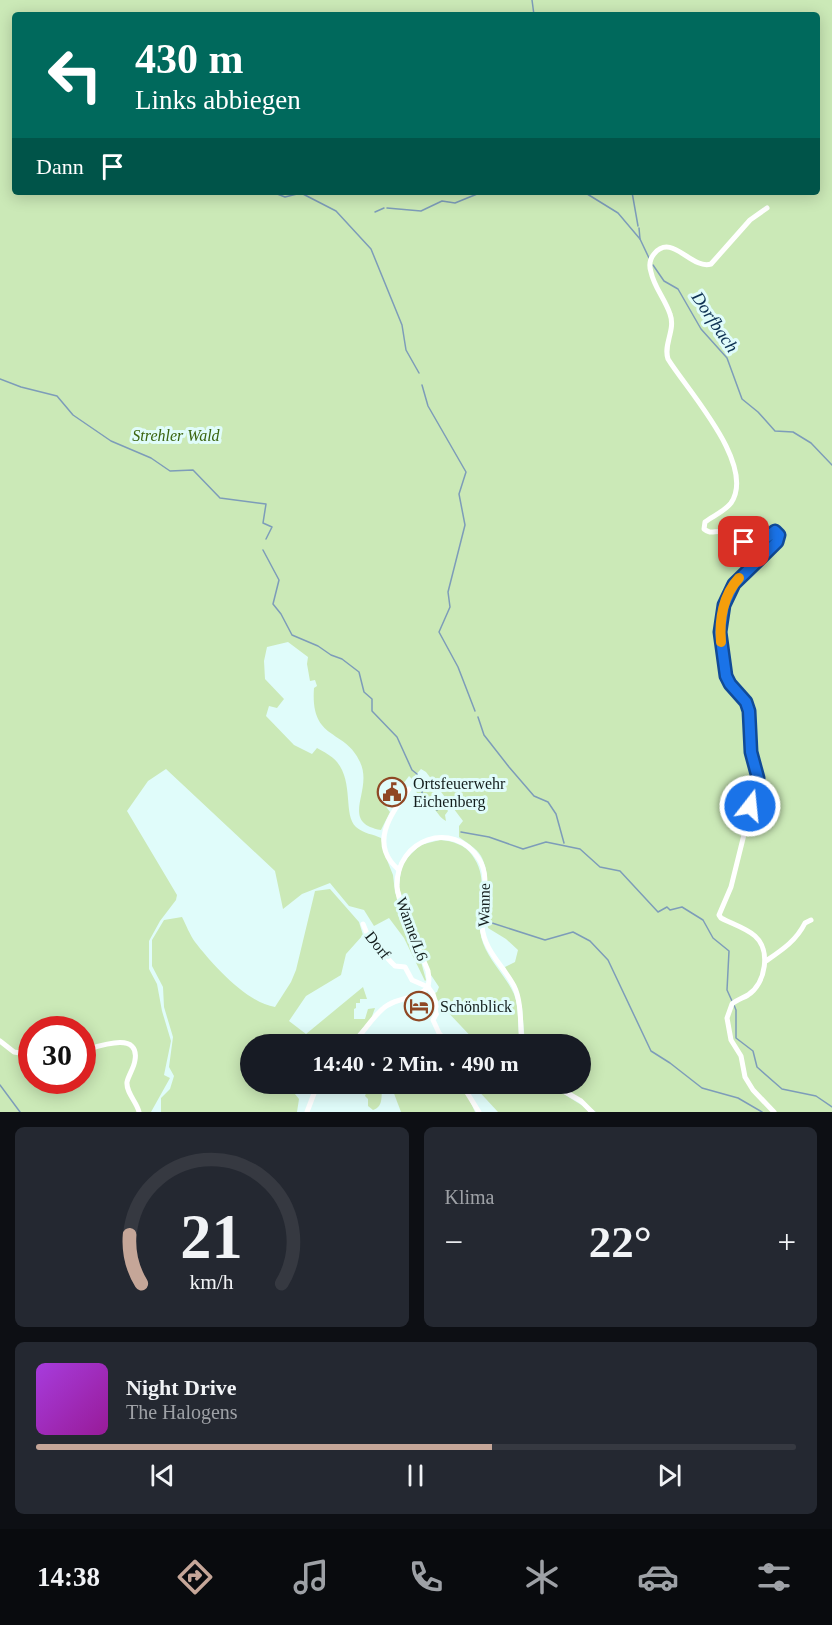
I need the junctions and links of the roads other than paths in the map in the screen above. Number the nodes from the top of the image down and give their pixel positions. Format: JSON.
{"nodes":[{"id":1,"x":767,"y":208,"type":"dead end"},
{"id":2,"x":409,"y":789,"type":"dead end"},
{"id":3,"x":399,"y":870,"type":"junction"},
{"id":4,"x":811,"y":920,"type":"dead end"},
{"id":5,"x":363,"y":924,"type":"dead end"},
{"id":6,"x":766,"y":961,"type":"junction"},
{"id":7,"x":428,"y":987,"type":"junction"},
{"id":8,"x":361,"y":1034,"type":"edge"},
{"id":9,"x":440,"y":1034,"type":"edge"},
{"id":10,"x":521,"y":1034,"type":"edge"},
{"id":11,"x":0,"y":1041,"type":"edge"},
{"id":12,"x":96,"y":1047,"type":"edge"},
{"id":13,"x":18,"y":1053,"type":"edge"},
{"id":14,"x":313,"y":1094,"type":"edge"},
{"id":15,"x":468,"y":1094,"type":"edge"},
{"id":16,"x":569,"y":1094,"type":"edge"},
{"id":17,"x":139,"y":1112,"type":"edge"},
{"id":18,"x":306,"y":1112,"type":"edge"},
{"id":19,"x":478,"y":1112,"type":"edge"},
{"id":20,"x":592,"y":1112,"type":"edge"},
{"id":21,"x":774,"y":1112,"type":"edge"}],
"edges":[{"from":1,"to":6,"type":"street"},
{"from":2,"to":3,"type":"street"},
{"from":3,"to":7,"type":"street","name":"Wanne/L6"},
{"from":3,"to":10,"type":"street","name":"Wanne"},
{"from":4,"to":6,"type":"street"},
{"from":5,"to":7,"type":"street","name":"Dorf"},
{"from":6,"to":21,"type":"street"},
{"from":7,"to":8,"type":"street"},
{"from":7,"to":9,"type":"street"},
{"from":11,"to":13,"type":"street"},
{"from":12,"to":17,"type":"street"},
{"from":14,"to":18,"type":"street"},
{"from":15,"to":19,"type":"street"},
{"from":16,"to":20,"type":"street"}]}
